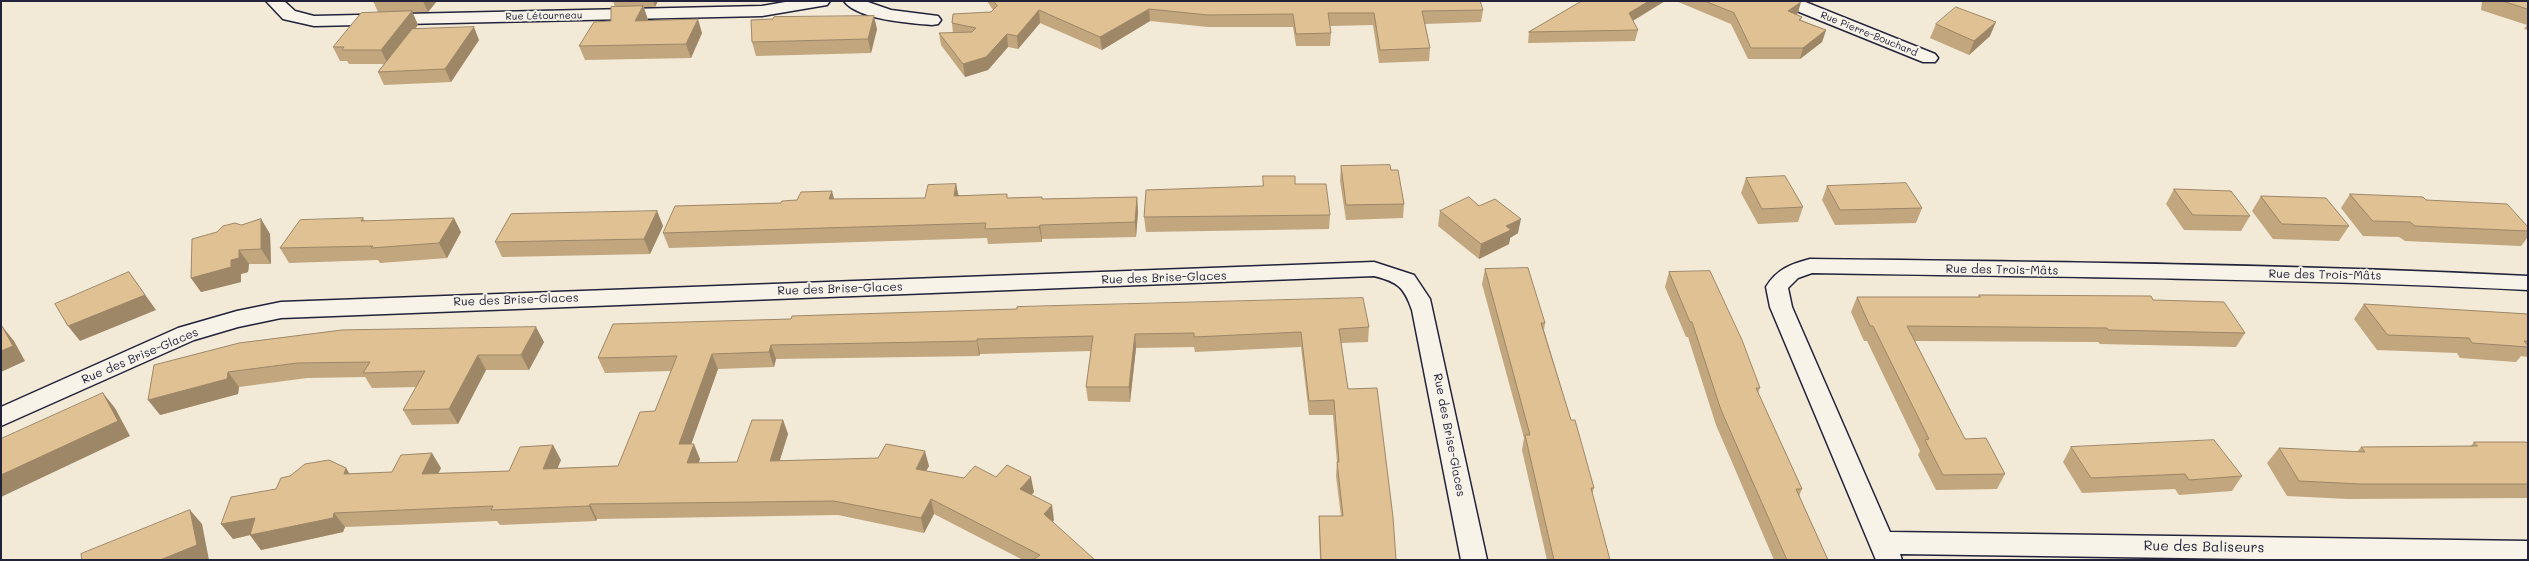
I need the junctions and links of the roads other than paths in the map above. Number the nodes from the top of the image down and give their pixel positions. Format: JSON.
{"nodes":[{"id":1,"x":275,"y":1,"type":"edge"},
{"id":2,"x":821,"y":1,"type":"edge"},
{"id":3,"x":853,"y":1,"type":"edge"},
{"id":4,"x":1788,"y":1,"type":"edge"},
{"id":5,"x":932,"y":20,"type":"dead end"},
{"id":6,"x":1929,"y":58,"type":"dead end"},
{"id":7,"x":2528,"y":283,"type":"edge"},
{"id":8,"x":1,"y":417,"type":"edge"},
{"id":9,"x":1885,"y":552,"type":"edge"},
{"id":10,"x":2528,"y":552,"type":"edge"},
{"id":11,"x":2294,"y":554,"type":"edge"},
{"id":12,"x":1474,"y":560,"type":"edge"}],
"edges":[{"from":1,"to":2,"type":"street","name":"Rue Létourneau"},
{"from":3,"to":5,"type":"street"},
{"from":4,"to":6,"type":"street","name":"Rue Pierre-Bouchard"},
{"from":7,"to":9,"type":"street","name":"Rue des Trois-Mâts"},
{"from":8,"to":12,"type":"street","name":"Rue des Brise-Glaces"},
{"from":9,"to":11,"type":"street","name":"Rue des Baliseurs"},
{"from":10,"to":11,"type":"street","name":"Rue des Baliseurs"}]}
